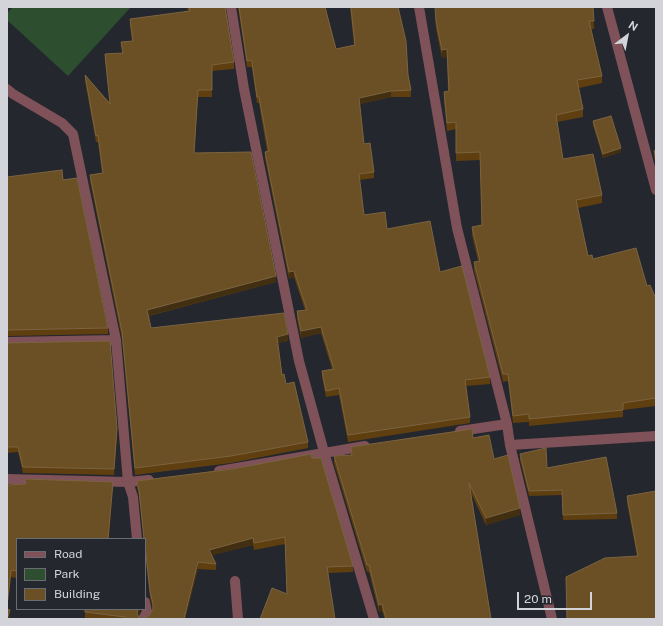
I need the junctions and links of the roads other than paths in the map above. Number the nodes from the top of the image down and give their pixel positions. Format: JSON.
{"nodes":[{"id":1,"x":231,"y":7,"type":"edge"},
{"id":2,"x":419,"y":7,"type":"edge"},
{"id":3,"x":607,"y":7,"type":"edge"},
{"id":4,"x":9,"y":95,"type":"edge"},
{"id":5,"x":656,"y":190,"type":"edge"},
{"id":6,"x":116,"y":340,"type":"junction"},
{"id":7,"x":7,"y":342,"type":"edge"},
{"id":8,"x":507,"y":424,"type":"junction"},
{"id":9,"x":454,"y":432,"type":"edge"},
{"id":10,"x":656,"y":436,"type":"edge"},
{"id":11,"x":377,"y":444,"type":"edge"},
{"id":12,"x":510,"y":445,"type":"junction"},
{"id":13,"x":324,"y":452,"type":"junction"},
{"id":14,"x":210,"y":472,"type":"edge"},
{"id":15,"x":7,"y":479,"type":"edge"},
{"id":16,"x":158,"y":479,"type":"edge"},
{"id":17,"x":128,"y":482,"type":"junction"},
{"id":18,"x":137,"y":538,"type":"edge"},
{"id":19,"x":235,"y":581,"type":"dead end"},
{"id":20,"x":238,"y":619,"type":"edge"},
{"id":21,"x":374,"y":619,"type":"edge"},
{"id":22,"x":552,"y":619,"type":"edge"}],
"edges":[{"from":1,"to":13,"type":"street"},
{"from":2,"to":8,"type":"street"},
{"from":3,"to":5,"type":"street"},
{"from":4,"to":6,"type":"street"},
{"from":6,"to":7,"type":"street"},
{"from":6,"to":17,"type":"street"},
{"from":8,"to":9,"type":"street"},
{"from":8,"to":12,"type":"street"},
{"from":10,"to":12,"type":"street"},
{"from":11,"to":13,"type":"street"},
{"from":12,"to":22,"type":"street"},
{"from":13,"to":14,"type":"street"},
{"from":13,"to":21,"type":"street"},
{"from":15,"to":17,"type":"street"},
{"from":16,"to":17,"type":"street"},
{"from":17,"to":18,"type":"street"},
{"from":19,"to":20,"type":"street"}]}
